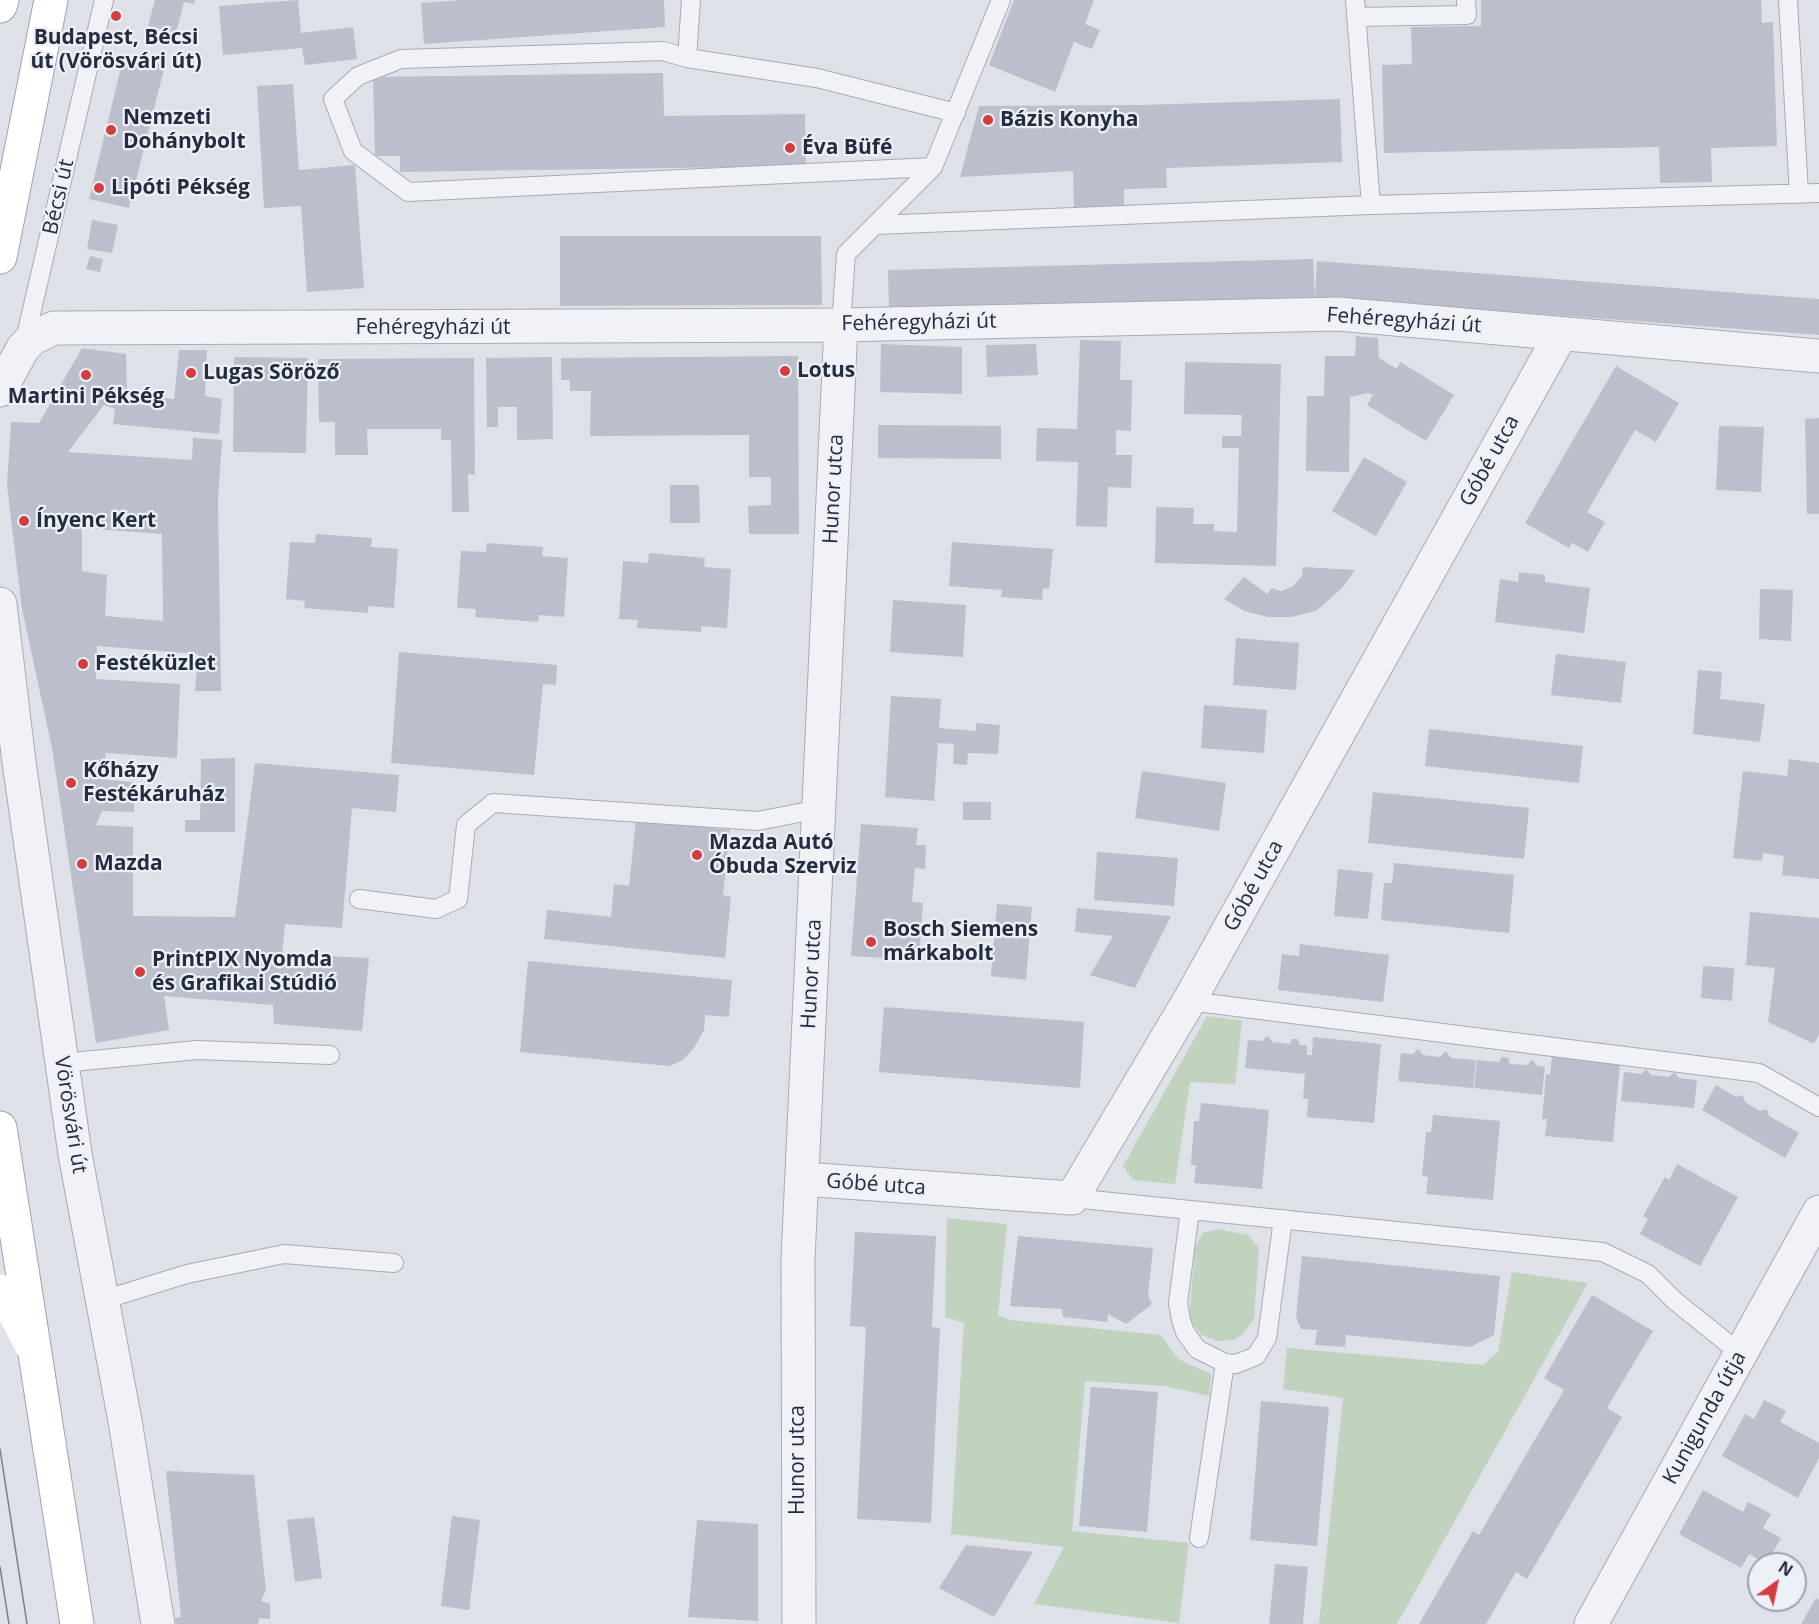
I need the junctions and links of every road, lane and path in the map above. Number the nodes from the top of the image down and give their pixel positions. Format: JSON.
{"nodes":[{"id":1,"x":2,"y":0,"type":"edge"},
{"id":2,"x":51,"y":0,"type":"edge"},
{"id":3,"x":104,"y":0,"type":"edge"},
{"id":4,"x":691,"y":0,"type":"edge"},
{"id":5,"x":1001,"y":0,"type":"edge"},
{"id":6,"x":1466,"y":0,"type":"edge"},
{"id":7,"x":1788,"y":0,"type":"edge"},
{"id":8,"x":0,"y":6,"type":"edge"},
{"id":9,"x":1355,"y":8,"type":"edge"},
{"id":10,"x":687,"y":58,"type":"junction"},
{"id":11,"x":956,"y":112,"type":"junction"},
{"id":12,"x":933,"y":167,"type":"junction"},
{"id":13,"x":1819,"y":193,"type":"edge"},
{"id":14,"x":1799,"y":194,"type":"junction"},
{"id":15,"x":1371,"y":206,"type":"junction"},
{"id":16,"x":876,"y":225,"type":"junction"},
{"id":17,"x":0,"y":257,"type":"edge"},
{"id":18,"x":841,"y":325,"type":"junction"},
{"id":19,"x":1561,"y":334,"type":"junction"},
{"id":20,"x":23,"y":348,"type":"junction"},
{"id":21,"x":1819,"y":356,"type":"edge"},
{"id":22,"x":0,"y":390,"type":"edge"},
{"id":23,"x":0,"y":604,"type":"edge"},
{"id":24,"x":819,"y":809,"type":"junction"},
{"id":25,"x":359,"y":899,"type":"dead end"},
{"id":26,"x":1189,"y":1001,"type":"junction"},
{"id":27,"x":330,"y":1055,"type":"dead end"},
{"id":28,"x":62,"y":1064,"type":"junction"},
{"id":29,"x":1819,"y":1107,"type":"edge"},
{"id":30,"x":0,"y":1128,"type":"edge"},
{"id":31,"x":803,"y":1179,"type":"junction"},
{"id":32,"x":1072,"y":1198,"type":"junction"},
{"id":33,"x":1190,"y":1210,"type":"junction"},
{"id":34,"x":1819,"y":1212,"type":"edge"},
{"id":35,"x":1283,"y":1219,"type":"junction"},
{"id":36,"x":394,"y":1263,"type":"dead end"},
{"id":37,"x":0,"y":1291,"type":"edge"},
{"id":38,"x":103,"y":1300,"type":"junction"},
{"id":39,"x":32,"y":1347,"type":"junction"},
{"id":40,"x":1741,"y":1354,"type":"junction"},
{"id":41,"x":1225,"y":1363,"type":"junction"},
{"id":42,"x":1199,"y":1538,"type":"dead end"},
{"id":43,"x":77,"y":1624,"type":"edge"},
{"id":44,"x":158,"y":1624,"type":"edge"},
{"id":45,"x":799,"y":1624,"type":"edge"},
{"id":46,"x":1590,"y":1624,"type":"edge"}],
"edges":[{"from":1,"to":8,"type":"main road"},
{"from":2,"to":17,"type":"main road"},
{"from":3,"to":20,"type":"lane","name":"Bécsi út"},
{"from":4,"to":10,"type":"lane"},
{"from":5,"to":11,"type":"lane"},
{"from":6,"to":9,"type":"lane"},
{"from":7,"to":14,"type":"lane"},
{"from":9,"to":15,"type":"lane"},
{"from":10,"to":11,"type":"lane"},
{"from":10,"to":12,"type":"lane"},
{"from":11,"to":12,"type":"lane"},
{"from":12,"to":16,"type":"lane"},
{"from":13,"to":14,"type":"lane"},
{"from":14,"to":15,"type":"lane"},
{"from":15,"to":16,"type":"lane"},
{"from":16,"to":18,"type":"lane"},
{"from":18,"to":19,"type":"street","name":"Fehéregyházi út"},
{"from":18,"to":20,"type":"street","name":"Fehéregyházi út"},
{"from":18,"to":24,"type":"street","name":"Hunor utca"},
{"from":19,"to":21,"type":"street","name":"Fehéregyházi út"},
{"from":19,"to":26,"type":"street","name":"Góbé utca"},
{"from":20,"to":22,"type":"street","name":"Bécsi út"},
{"from":23,"to":28,"type":"street","name":"Vörösvári út"},
{"from":24,"to":25,"type":"lane"},
{"from":24,"to":31,"type":"street","name":"Hunor utca"},
{"from":26,"to":29,"type":"lane"},
{"from":26,"to":32,"type":"street","name":"Góbé utca"},
{"from":27,"to":28,"type":"lane"},
{"from":28,"to":38,"type":"street","name":"Vörösvári út"},
{"from":30,"to":39,"type":"main road"},
{"from":31,"to":32,"type":"street","name":"Góbé utca"},
{"from":31,"to":45,"type":"street","name":"Hunor utca"},
{"from":32,"to":33,"type":"lane"},
{"from":33,"to":35,"type":"lane"},
{"from":33,"to":41,"type":"lane"},
{"from":34,"to":40,"type":"street","name":"Kunigunda útja"},
{"from":35,"to":40,"type":"lane"},
{"from":35,"to":41,"type":"lane"},
{"from":36,"to":38,"type":"lane"},
{"from":37,"to":39,"type":"main road"},
{"from":38,"to":44,"type":"street","name":"Vörösvári út"},
{"from":39,"to":43,"type":"main road"},
{"from":40,"to":46,"type":"street","name":"Kunigunda útja"},
{"from":41,"to":42,"type":"lane"}]}
